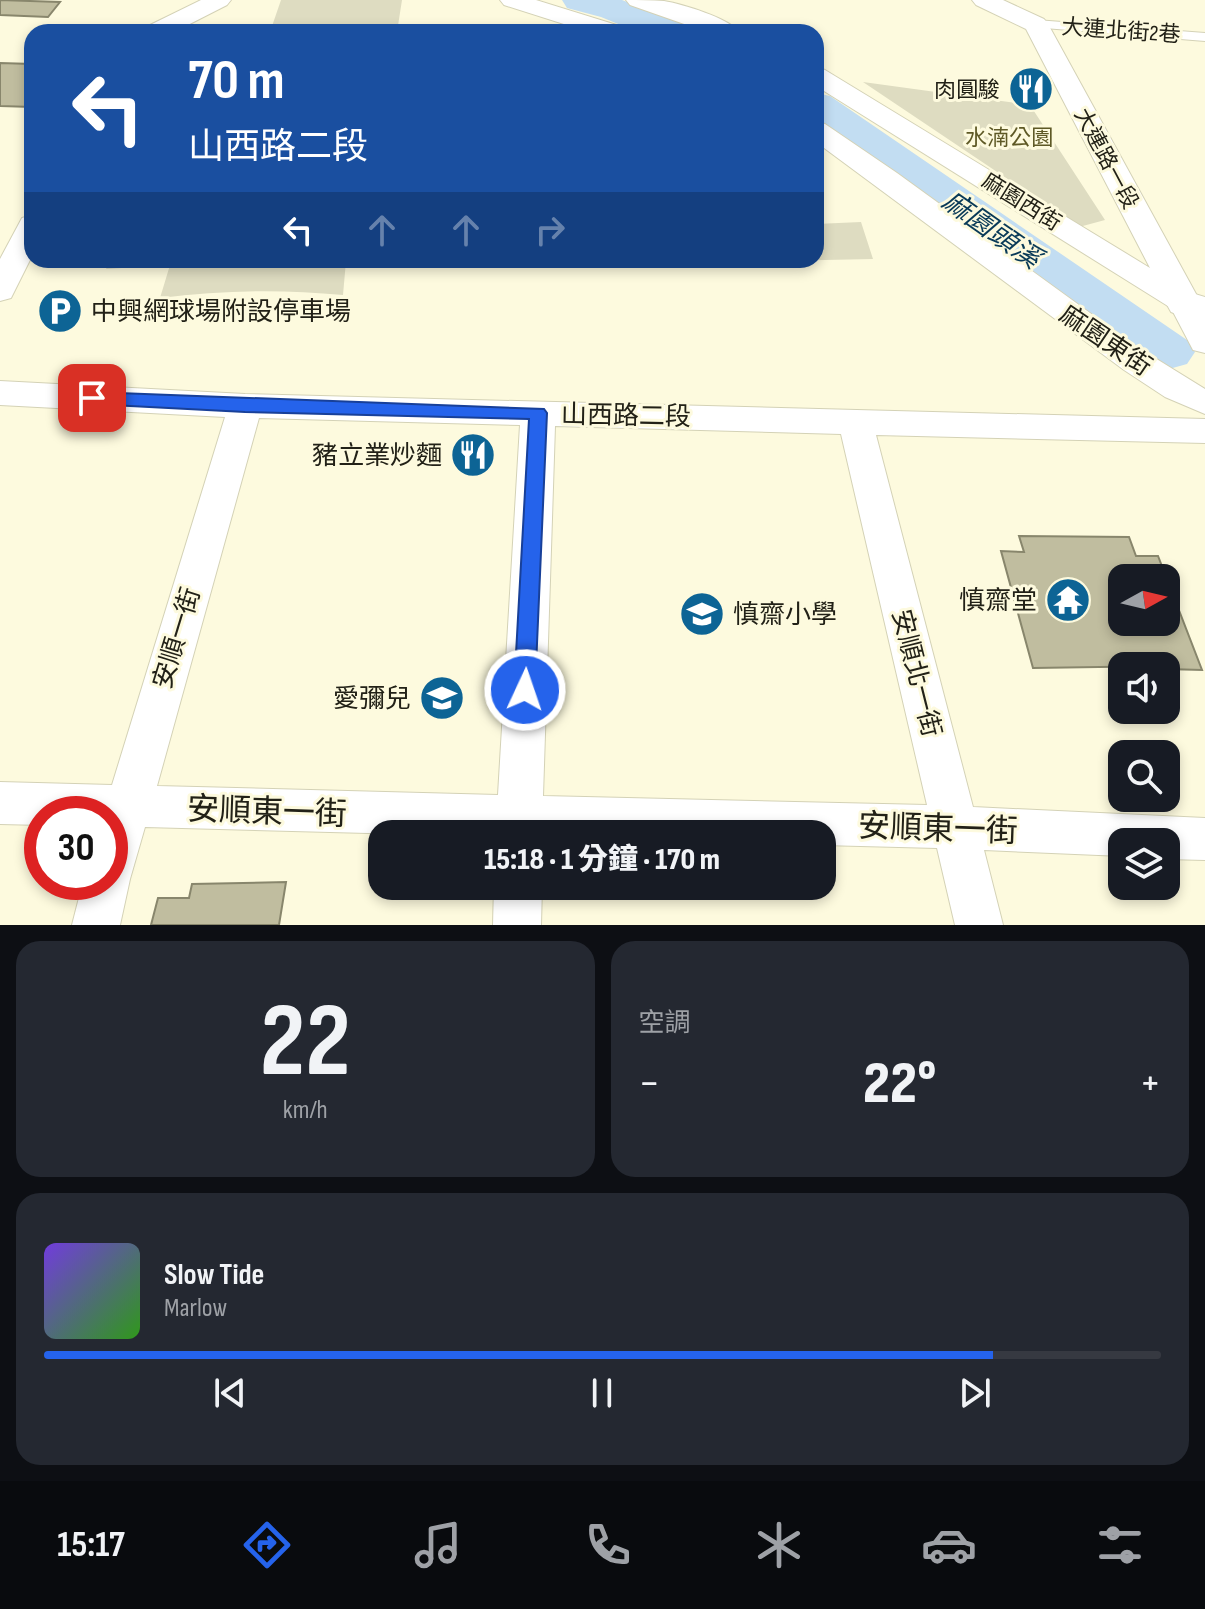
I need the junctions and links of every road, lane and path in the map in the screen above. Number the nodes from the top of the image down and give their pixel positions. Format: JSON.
{"nodes":[{"id":1,"x":219,"y":0,"type":"edge"},
{"id":2,"x":512,"y":0,"type":"edge"},
{"id":3,"x":984,"y":0,"type":"edge"},
{"id":4,"x":648,"y":1,"type":"edge"},
{"id":5,"x":1044,"y":13,"type":"edge"},
{"id":6,"x":171,"y":24,"type":"edge"},
{"id":7,"x":588,"y":24,"type":"edge"},
{"id":8,"x":707,"y":24,"type":"edge"},
{"id":9,"x":1205,"y":37,"type":"edge"},
{"id":10,"x":824,"y":80,"type":"edge"},
{"id":11,"x":824,"y":135,"type":"edge"},
{"id":12,"x":24,"y":241,"type":"edge"},
{"id":13,"x":0,"y":291,"type":"edge"},
{"id":14,"x":1195,"y":308,"type":"edge"},
{"id":15,"x":1205,"y":342,"type":"edge"},
{"id":16,"x":0,"y":393,"type":"edge"},
{"id":17,"x":1205,"y":402,"type":"edge"},
{"id":18,"x":245,"y":406,"type":"junction"},
{"id":19,"x":538,"y":413,"type":"junction"},
{"id":20,"x":855,"y":421,"type":"junction"},
{"id":21,"x":1205,"y":431,"type":"edge"},
{"id":22,"x":128,"y":801,"type":"edge"},
{"id":23,"x":0,"y":803,"type":"edge"},
{"id":24,"x":24,"y":804,"type":"edge"},
{"id":25,"x":128,"y":808,"type":"edge"},
{"id":26,"x":389,"y":820,"type":"edge"},
{"id":27,"x":520,"y":820,"type":"edge"},
{"id":28,"x":836,"y":827,"type":"edge"},
{"id":29,"x":956,"y":827,"type":"junction"},
{"id":30,"x":1205,"y":839,"type":"edge"},
{"id":31,"x":102,"y":900,"type":"edge"},
{"id":32,"x":518,"y":900,"type":"edge"},
{"id":33,"x":96,"y":925,"type":"edge"},
{"id":34,"x":517,"y":925,"type":"edge"},
{"id":35,"x":979,"y":925,"type":"edge"}],
"edges":[{"from":1,"to":6,"type":"street"},
{"from":2,"to":7,"type":"street"},
{"from":3,"to":5,"type":"street"},
{"from":4,"to":8,"type":"street"},
{"from":5,"to":9,"type":"lane","name":"大連北街2巷"},
{"from":5,"to":14,"type":"street","name":"大連路一段"},
{"from":10,"to":14,"type":"street","name":"麻園西街"},
{"from":11,"to":17,"type":"street","name":"麻園東街"},
{"from":12,"to":13,"type":"street"},
{"from":14,"to":15,"type":"street","name":"大連路一段"},
{"from":16,"to":18,"type":"street","name":"山西路二段"},
{"from":18,"to":19,"type":"street","name":"山西路二段"},
{"from":18,"to":22,"type":"street","name":"安順一街"},
{"from":19,"to":20,"type":"street","name":"山西路二段"},
{"from":19,"to":27,"type":"street"},
{"from":20,"to":21,"type":"street","name":"山西路二段"},
{"from":20,"to":29,"type":"street","name":"安順北一街"},
{"from":23,"to":24,"type":"street","name":"安順東一街"},
{"from":25,"to":26,"type":"street","name":"安順東一街"},
{"from":28,"to":29,"type":"street","name":"安順東一街"},
{"from":29,"to":30,"type":"street","name":"安順東一街"},
{"from":29,"to":35,"type":"street","name":"安順北一街"},
{"from":31,"to":33,"type":"street"},
{"from":32,"to":34,"type":"street"}]}
